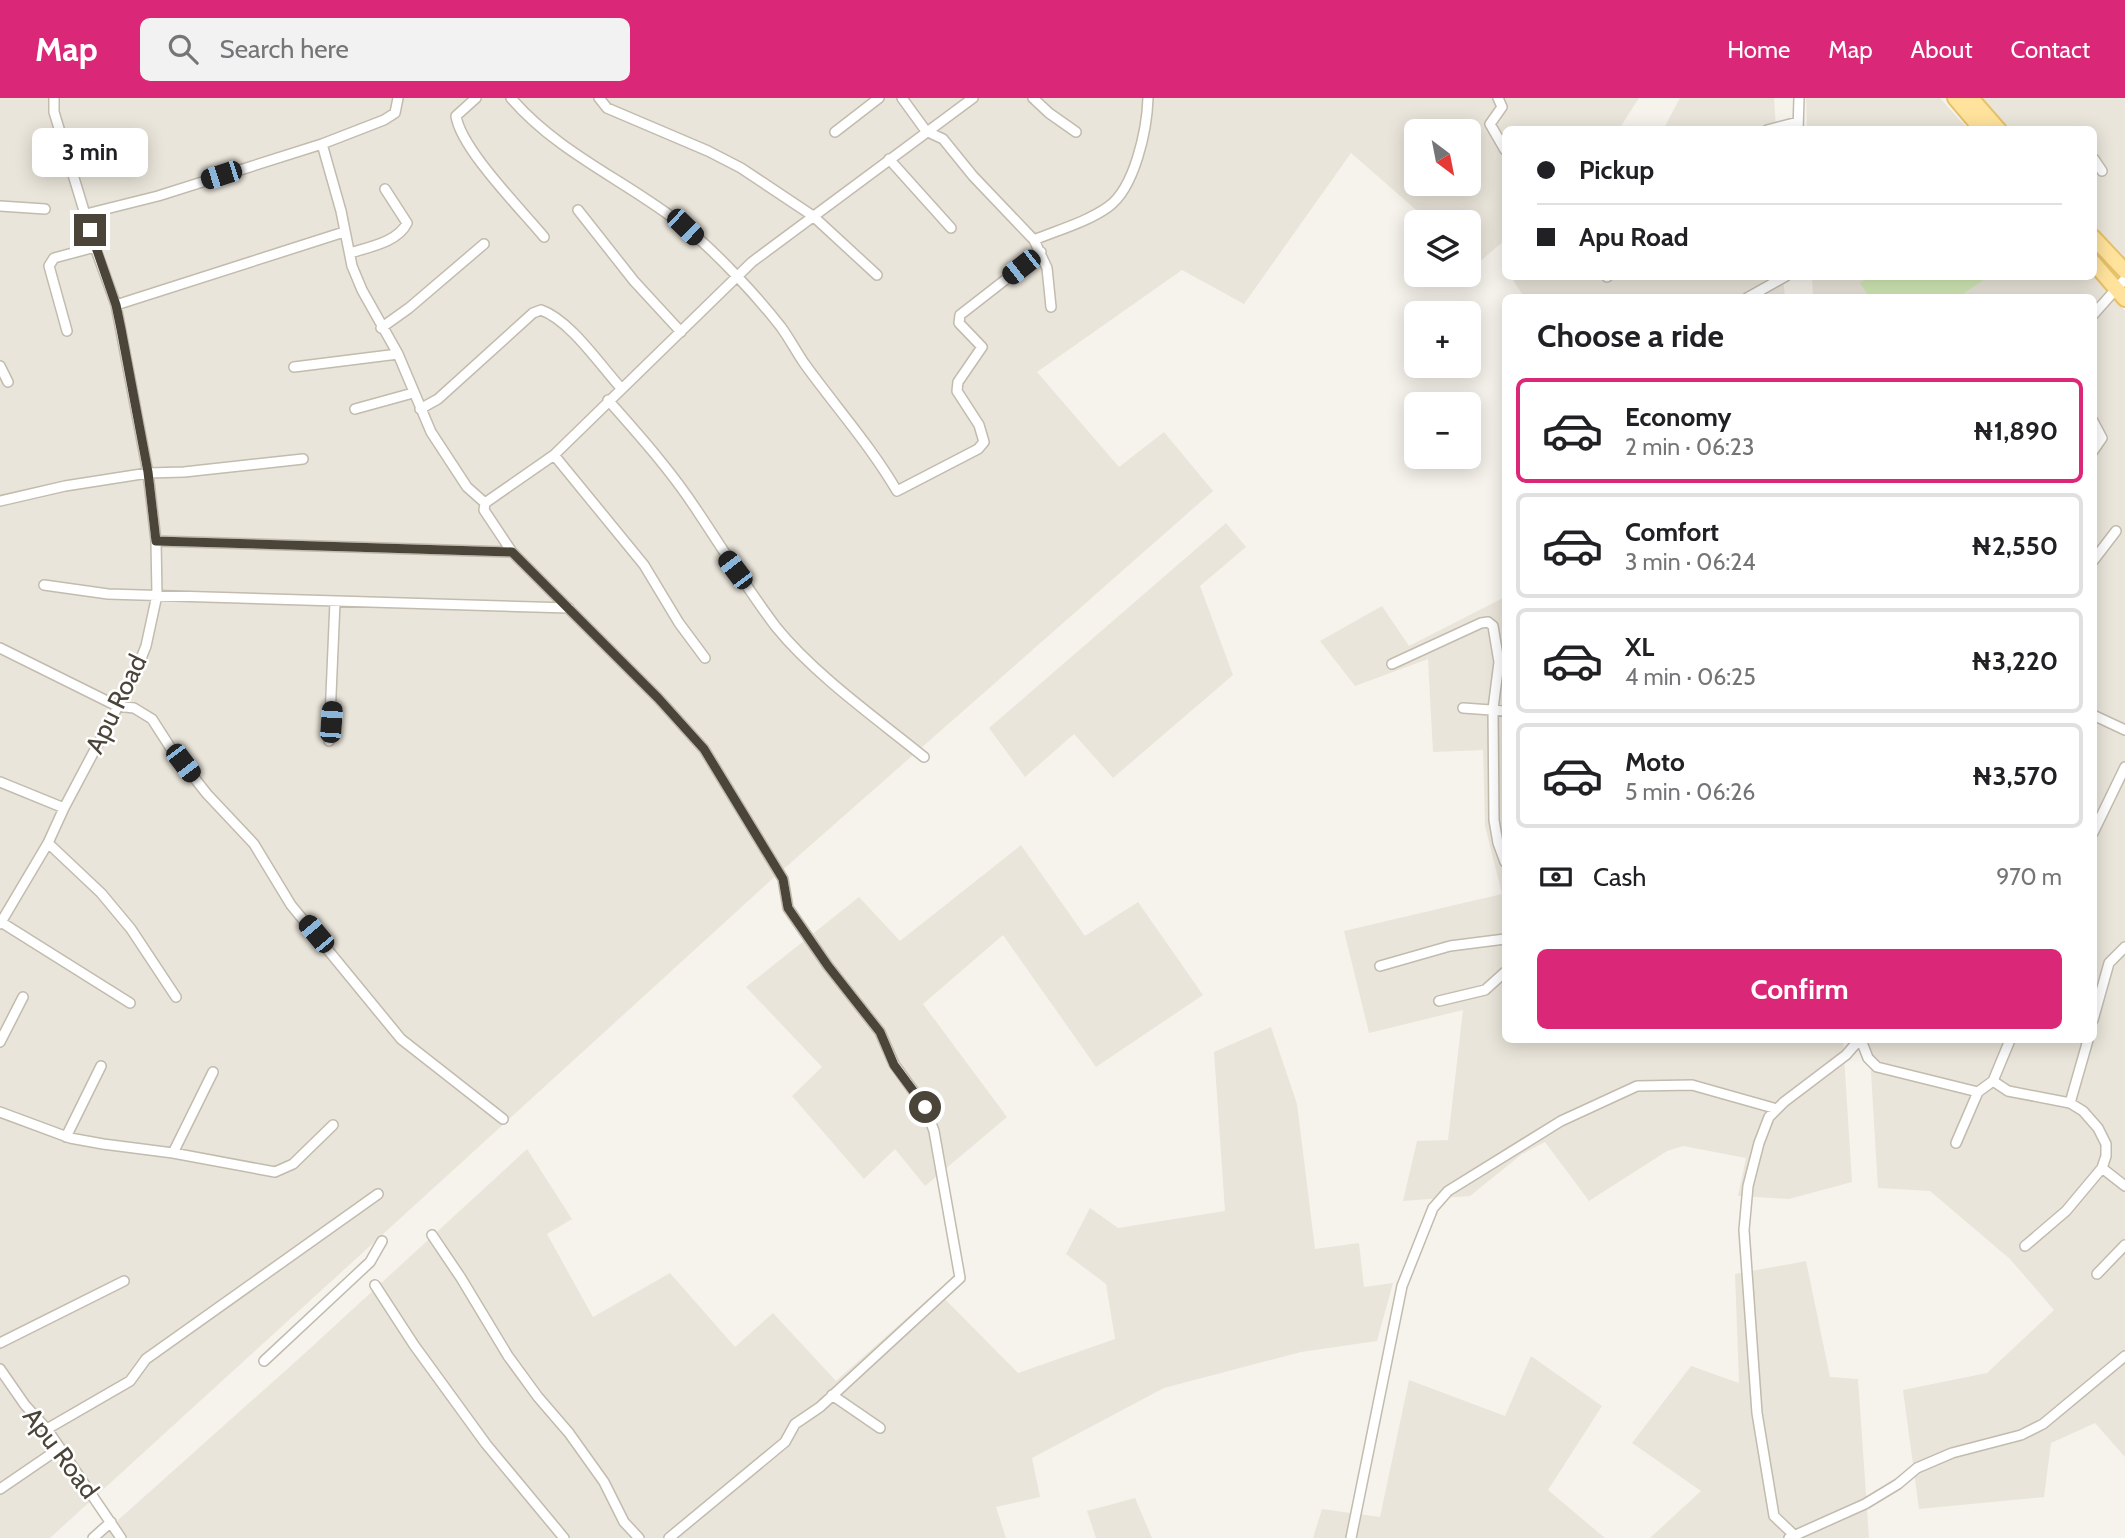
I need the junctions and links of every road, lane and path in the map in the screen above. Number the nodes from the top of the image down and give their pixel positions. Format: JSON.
{"nodes":[{"id":1,"x":54,"y":98,"type":"edge"},
{"id":2,"x":398,"y":98,"type":"edge"},
{"id":3,"x":477,"y":98,"type":"edge"},
{"id":4,"x":511,"y":98,"type":"edge"},
{"id":5,"x":599,"y":98,"type":"edge"},
{"id":6,"x":879,"y":98,"type":"edge"},
{"id":7,"x":902,"y":98,"type":"edge"},
{"id":8,"x":973,"y":98,"type":"edge"},
{"id":9,"x":1033,"y":98,"type":"edge"},
{"id":10,"x":1148,"y":98,"type":"edge"},
{"id":11,"x":1498,"y":98,"type":"edge"},
{"id":12,"x":1799,"y":98,"type":"edge"},
{"id":13,"x":1955,"y":98,"type":"edge"},
{"id":14,"x":1971,"y":98,"type":"edge"},
{"id":15,"x":1798,"y":126,"type":"edge"},
{"id":16,"x":1979,"y":126,"type":"edge"},
{"id":17,"x":1996,"y":126,"type":"edge"},
{"id":18,"x":926,"y":131,"type":"junction"},
{"id":19,"x":835,"y":132,"type":"dead end"},
{"id":20,"x":1076,"y":132,"type":"dead end"},
{"id":21,"x":322,"y":145,"type":"junction"},
{"id":22,"x":1502,"y":145,"type":"edge"},
{"id":23,"x":890,"y":159,"type":"junction"},
{"id":24,"x":2097,"y":164,"type":"edge"},
{"id":25,"x":2102,"y":171,"type":"dead end"},
{"id":26,"x":385,"y":189,"type":"dead end"},
{"id":27,"x":0,"y":206,"type":"edge"},
{"id":28,"x":45,"y":209,"type":"dead end"},
{"id":29,"x":578,"y":210,"type":"dead end"},
{"id":30,"x":86,"y":214,"type":"junction"},
{"id":31,"x":813,"y":215,"type":"junction"},
{"id":32,"x":951,"y":228,"type":"dead end"},
{"id":33,"x":344,"y":232,"type":"junction"},
{"id":34,"x":544,"y":237,"type":"dead end"},
{"id":35,"x":1034,"y":240,"type":"junction"},
{"id":36,"x":2097,"y":241,"type":"edge"},
{"id":37,"x":484,"y":244,"type":"dead end"},
{"id":38,"x":94,"y":247,"type":"junction"},
{"id":39,"x":1041,"y":251,"type":"junction"},
{"id":40,"x":350,"y":253,"type":"junction"},
{"id":41,"x":2097,"y":266,"type":"edge"},
{"id":42,"x":2125,"y":271,"type":"edge"},
{"id":43,"x":877,"y":275,"type":"dead end"},
{"id":44,"x":736,"y":277,"type":"junction"},
{"id":45,"x":1779,"y":280,"type":"edge"},
{"id":46,"x":2122,"y":289,"type":"edge"},
{"id":47,"x":1754,"y":294,"type":"edge"},
{"id":48,"x":116,"y":305,"type":"junction"},
{"id":49,"x":1051,"y":307,"type":"dead end"},
{"id":50,"x":2097,"y":311,"type":"edge"},
{"id":51,"x":382,"y":328,"type":"junction"},
{"id":52,"x":67,"y":331,"type":"dead end"},
{"id":53,"x":681,"y":332,"type":"junction"},
{"id":54,"x":398,"y":354,"type":"junction"},
{"id":55,"x":0,"y":366,"type":"edge"},
{"id":56,"x":294,"y":367,"type":"dead end"},
{"id":57,"x":8,"y":382,"type":"dead end"},
{"id":58,"x":621,"y":388,"type":"junction"},
{"id":59,"x":413,"y":393,"type":"junction"},
{"id":60,"x":608,"y":400,"type":"junction"},
{"id":61,"x":355,"y":409,"type":"dead end"},
{"id":62,"x":420,"y":409,"type":"junction"},
{"id":63,"x":2097,"y":429,"type":"edge"},
{"id":64,"x":2097,"y":445,"type":"edge"},
{"id":65,"x":554,"y":455,"type":"junction"},
{"id":66,"x":303,"y":459,"type":"dead end"},
{"id":67,"x":148,"y":472,"type":"junction"},
{"id":68,"x":0,"y":501,"type":"edge"},
{"id":69,"x":485,"y":503,"type":"junction"},
{"id":70,"x":2116,"y":531,"type":"dead end"},
{"id":71,"x":156,"y":541,"type":"junction"},
{"id":72,"x":512,"y":552,"type":"junction"},
{"id":73,"x":2097,"y":556,"type":"edge"},
{"id":74,"x":44,"y":585,"type":"dead end"},
{"id":75,"x":157,"y":595,"type":"junction"},
{"id":76,"x":335,"y":602,"type":"junction"},
{"id":77,"x":569,"y":608,"type":"junction"},
{"id":78,"x":0,"y":648,"type":"edge"},
{"id":79,"x":705,"y":658,"type":"dead end"},
{"id":80,"x":1392,"y":664,"type":"dead end"},
{"id":81,"x":117,"y":706,"type":"junction"},
{"id":82,"x":1463,"y":708,"type":"dead end"},
{"id":83,"x":1493,"y":709,"type":"junction"},
{"id":84,"x":1502,"y":710,"type":"edge"},
{"id":85,"x":2097,"y":717,"type":"edge"},
{"id":86,"x":2125,"y":730,"type":"edge"},
{"id":87,"x":329,"y":741,"type":"dead end"},
{"id":88,"x":924,"y":757,"type":"dead end"},
{"id":89,"x":2125,"y":767,"type":"edge"},
{"id":90,"x":0,"y":782,"type":"edge"},
{"id":91,"x":64,"y":808,"type":"junction"},
{"id":92,"x":2097,"y":825,"type":"edge"},
{"id":93,"x":48,"y":843,"type":"junction"},
{"id":94,"x":1502,"y":854,"type":"edge"},
{"id":95,"x":1,"y":923,"type":"edge"},
{"id":96,"x":1502,"y":939,"type":"edge"},
{"id":97,"x":2125,"y":947,"type":"edge"},
{"id":98,"x":1380,"y":965,"type":"dead end"},
{"id":99,"x":1502,"y":975,"type":"edge"},
{"id":100,"x":176,"y":996,"type":"dead end"},
{"id":101,"x":23,"y":997,"type":"dead end"},
{"id":102,"x":1439,"y":1002,"type":"dead end"},
{"id":103,"x":130,"y":1003,"type":"dead end"},
{"id":104,"x":2097,"y":1006,"type":"edge"},
{"id":105,"x":0,"y":1042,"type":"edge"},
{"id":106,"x":1857,"y":1043,"type":"edge"},
{"id":107,"x":1861,"y":1043,"type":"edge"},
{"id":108,"x":2009,"y":1043,"type":"edge"},
{"id":109,"x":2087,"y":1043,"type":"edge"},
{"id":110,"x":100,"y":1066,"type":"dead end"},
{"id":111,"x":214,"y":1072,"type":"dead end"},
{"id":112,"x":1993,"y":1081,"type":"junction"},
{"id":113,"x":1978,"y":1092,"type":"junction"},
{"id":114,"x":2070,"y":1103,"type":"junction"},
{"id":115,"x":1777,"y":1109,"type":"junction"},
{"id":116,"x":0,"y":1112,"type":"edge"},
{"id":117,"x":503,"y":1119,"type":"dead end"},
{"id":118,"x":333,"y":1125,"type":"dead end"},
{"id":119,"x":66,"y":1137,"type":"junction"},
{"id":120,"x":1956,"y":1143,"type":"dead end"},
{"id":121,"x":173,"y":1153,"type":"junction"},
{"id":122,"x":2102,"y":1168,"type":"junction"},
{"id":123,"x":2125,"y":1186,"type":"edge"},
{"id":124,"x":377,"y":1194,"type":"dead end"},
{"id":125,"x":432,"y":1235,"type":"dead end"},
{"id":126,"x":382,"y":1241,"type":"dead end"},
{"id":127,"x":2125,"y":1245,"type":"edge"},
{"id":128,"x":2025,"y":1246,"type":"dead end"},
{"id":129,"x":2097,"y":1274,"type":"dead end"},
{"id":130,"x":124,"y":1281,"type":"dead end"},
{"id":131,"x":375,"y":1285,"type":"dead end"},
{"id":132,"x":0,"y":1343,"type":"edge"},
{"id":133,"x":2125,"y":1356,"type":"edge"},
{"id":134,"x":264,"y":1361,"type":"dead end"},
{"id":135,"x":1,"y":1375,"type":"edge"},
{"id":136,"x":832,"y":1395,"type":"junction"},
{"id":137,"x":47,"y":1429,"type":"junction"},
{"id":138,"x":880,"y":1429,"type":"dead end"},
{"id":139,"x":60,"y":1448,"type":"junction"},
{"id":140,"x":0,"y":1489,"type":"edge"},
{"id":141,"x":111,"y":1522,"type":"junction"},
{"id":142,"x":1792,"y":1536,"type":"edge"},
{"id":143,"x":93,"y":1538,"type":"edge"},
{"id":144,"x":121,"y":1538,"type":"edge"},
{"id":145,"x":564,"y":1538,"type":"edge"},
{"id":146,"x":639,"y":1538,"type":"edge"},
{"id":147,"x":669,"y":1538,"type":"edge"},
{"id":148,"x":1351,"y":1538,"type":"edge"}],
"edges":[{"from":1,"to":30,"type":"street","name":"Apu Road"},
{"from":2,"to":21,"type":"street"},
{"from":3,"to":34,"type":"street"},
{"from":4,"to":44,"type":"street"},
{"from":5,"to":31,"type":"street"},
{"from":6,"to":19,"type":"street"},
{"from":7,"to":18,"type":"street"},
{"from":8,"to":18,"type":"street"},
{"from":9,"to":20,"type":"street"},
{"from":10,"to":35,"type":"street"},
{"from":11,"to":22,"type":"street"},
{"from":12,"to":15,"type":"street"},
{"from":13,"to":16,"type":"main road"},
{"from":14,"to":17,"type":"main road"},
{"from":18,"to":23,"type":"street"},
{"from":18,"to":35,"type":"street"},
{"from":21,"to":30,"type":"street"},
{"from":21,"to":33,"type":"street"},
{"from":23,"to":31,"type":"street"},
{"from":23,"to":32,"type":"street"},
{"from":24,"to":25,"type":"street"},
{"from":26,"to":40,"type":"street"},
{"from":27,"to":28,"type":"street"},
{"from":29,"to":53,"type":"street"},
{"from":30,"to":38,"type":"street","name":"Apu Road"},
{"from":31,"to":43,"type":"street"},
{"from":31,"to":44,"type":"street"},
{"from":33,"to":40,"type":"street"},
{"from":33,"to":48,"type":"street"},
{"from":35,"to":39,"type":"street"},
{"from":36,"to":42,"type":"main road"},
{"from":37,"to":51,"type":"street"},
{"from":38,"to":48,"type":"street","name":"Apu Road"},
{"from":38,"to":52,"type":"street"},
{"from":39,"to":44,"type":"street"},
{"from":39,"to":49,"type":"street"},
{"from":40,"to":51,"type":"street"},
{"from":41,"to":46,"type":"main road"},
{"from":44,"to":53,"type":"street"},
{"from":45,"to":47,"type":"street"},
{"from":46,"to":50,"type":"street"},
{"from":48,"to":67,"type":"street","name":"Apu Road"},
{"from":51,"to":54,"type":"street"},
{"from":53,"to":58,"type":"street"},
{"from":54,"to":56,"type":"street"},
{"from":54,"to":59,"type":"street"},
{"from":55,"to":57,"type":"street"},
{"from":58,"to":60,"type":"street"},
{"from":58,"to":62,"type":"street"},
{"from":59,"to":61,"type":"street"},
{"from":59,"to":62,"type":"street"},
{"from":60,"to":65,"type":"street"},
{"from":60,"to":88,"type":"street"},
{"from":62,"to":69,"type":"street"},
{"from":63,"to":64,"type":"street"},
{"from":65,"to":69,"type":"street"},
{"from":65,"to":79,"type":"street"},
{"from":66,"to":67,"type":"street"},
{"from":67,"to":68,"type":"street"},
{"from":67,"to":71,"type":"street","name":"Apu Road"},
{"from":69,"to":72,"type":"street"},
{"from":70,"to":73,"type":"street"},
{"from":71,"to":72,"type":"street"},
{"from":71,"to":75,"type":"street","name":"Apu Road"},
{"from":72,"to":77,"type":"street"},
{"from":74,"to":75,"type":"street"},
{"from":75,"to":76,"type":"street"},
{"from":75,"to":81,"type":"street","name":"Apu Road"},
{"from":76,"to":77,"type":"street"},
{"from":76,"to":87,"type":"street"},
{"from":77,"to":136,"type":"street"},
{"from":78,"to":81,"type":"street"},
{"from":80,"to":83,"type":"street"},
{"from":81,"to":91,"type":"street","name":"Apu Road"},
{"from":81,"to":117,"type":"street"},
{"from":82,"to":83,"type":"street"},
{"from":83,"to":84,"type":"street"},
{"from":83,"to":94,"type":"street"},
{"from":85,"to":86,"type":"street"},
{"from":89,"to":92,"type":"street"},
{"from":90,"to":91,"type":"street"},
{"from":91,"to":93,"type":"street","name":"Apu Road"},
{"from":93,"to":95,"type":"street","name":"Apu Road"},
{"from":93,"to":100,"type":"street"},
{"from":95,"to":103,"type":"street"},
{"from":96,"to":98,"type":"street"},
{"from":97,"to":104,"type":"street"},
{"from":99,"to":102,"type":"street"},
{"from":101,"to":105,"type":"street"},
{"from":106,"to":115,"type":"street"},
{"from":107,"to":113,"type":"street"},
{"from":108,"to":112,"type":"street"},
{"from":109,"to":114,"type":"street"},
{"from":110,"to":119,"type":"street"},
{"from":111,"to":121,"type":"street"},
{"from":112,"to":113,"type":"street"},
{"from":112,"to":114,"type":"street"},
{"from":113,"to":120,"type":"street"},
{"from":114,"to":122,"type":"street"},
{"from":115,"to":142,"type":"street"},
{"from":115,"to":148,"type":"street"},
{"from":116,"to":119,"type":"street"},
{"from":118,"to":121,"type":"street"},
{"from":119,"to":121,"type":"street"},
{"from":122,"to":123,"type":"street"},
{"from":122,"to":128,"type":"street"},
{"from":124,"to":137,"type":"street"},
{"from":125,"to":146,"type":"street"},
{"from":126,"to":134,"type":"street"},
{"from":127,"to":129,"type":"street"},
{"from":130,"to":132,"type":"street"},
{"from":131,"to":145,"type":"street"},
{"from":133,"to":142,"type":"street"},
{"from":135,"to":137,"type":"street","name":"Apu Road"},
{"from":136,"to":138,"type":"street"},
{"from":136,"to":147,"type":"street"},
{"from":137,"to":139,"type":"street","name":"Apu Road"},
{"from":139,"to":140,"type":"street"},
{"from":139,"to":141,"type":"street","name":"Apu Road"},
{"from":141,"to":143,"type":"street"},
{"from":141,"to":144,"type":"street","name":"Apu Road"}]}
